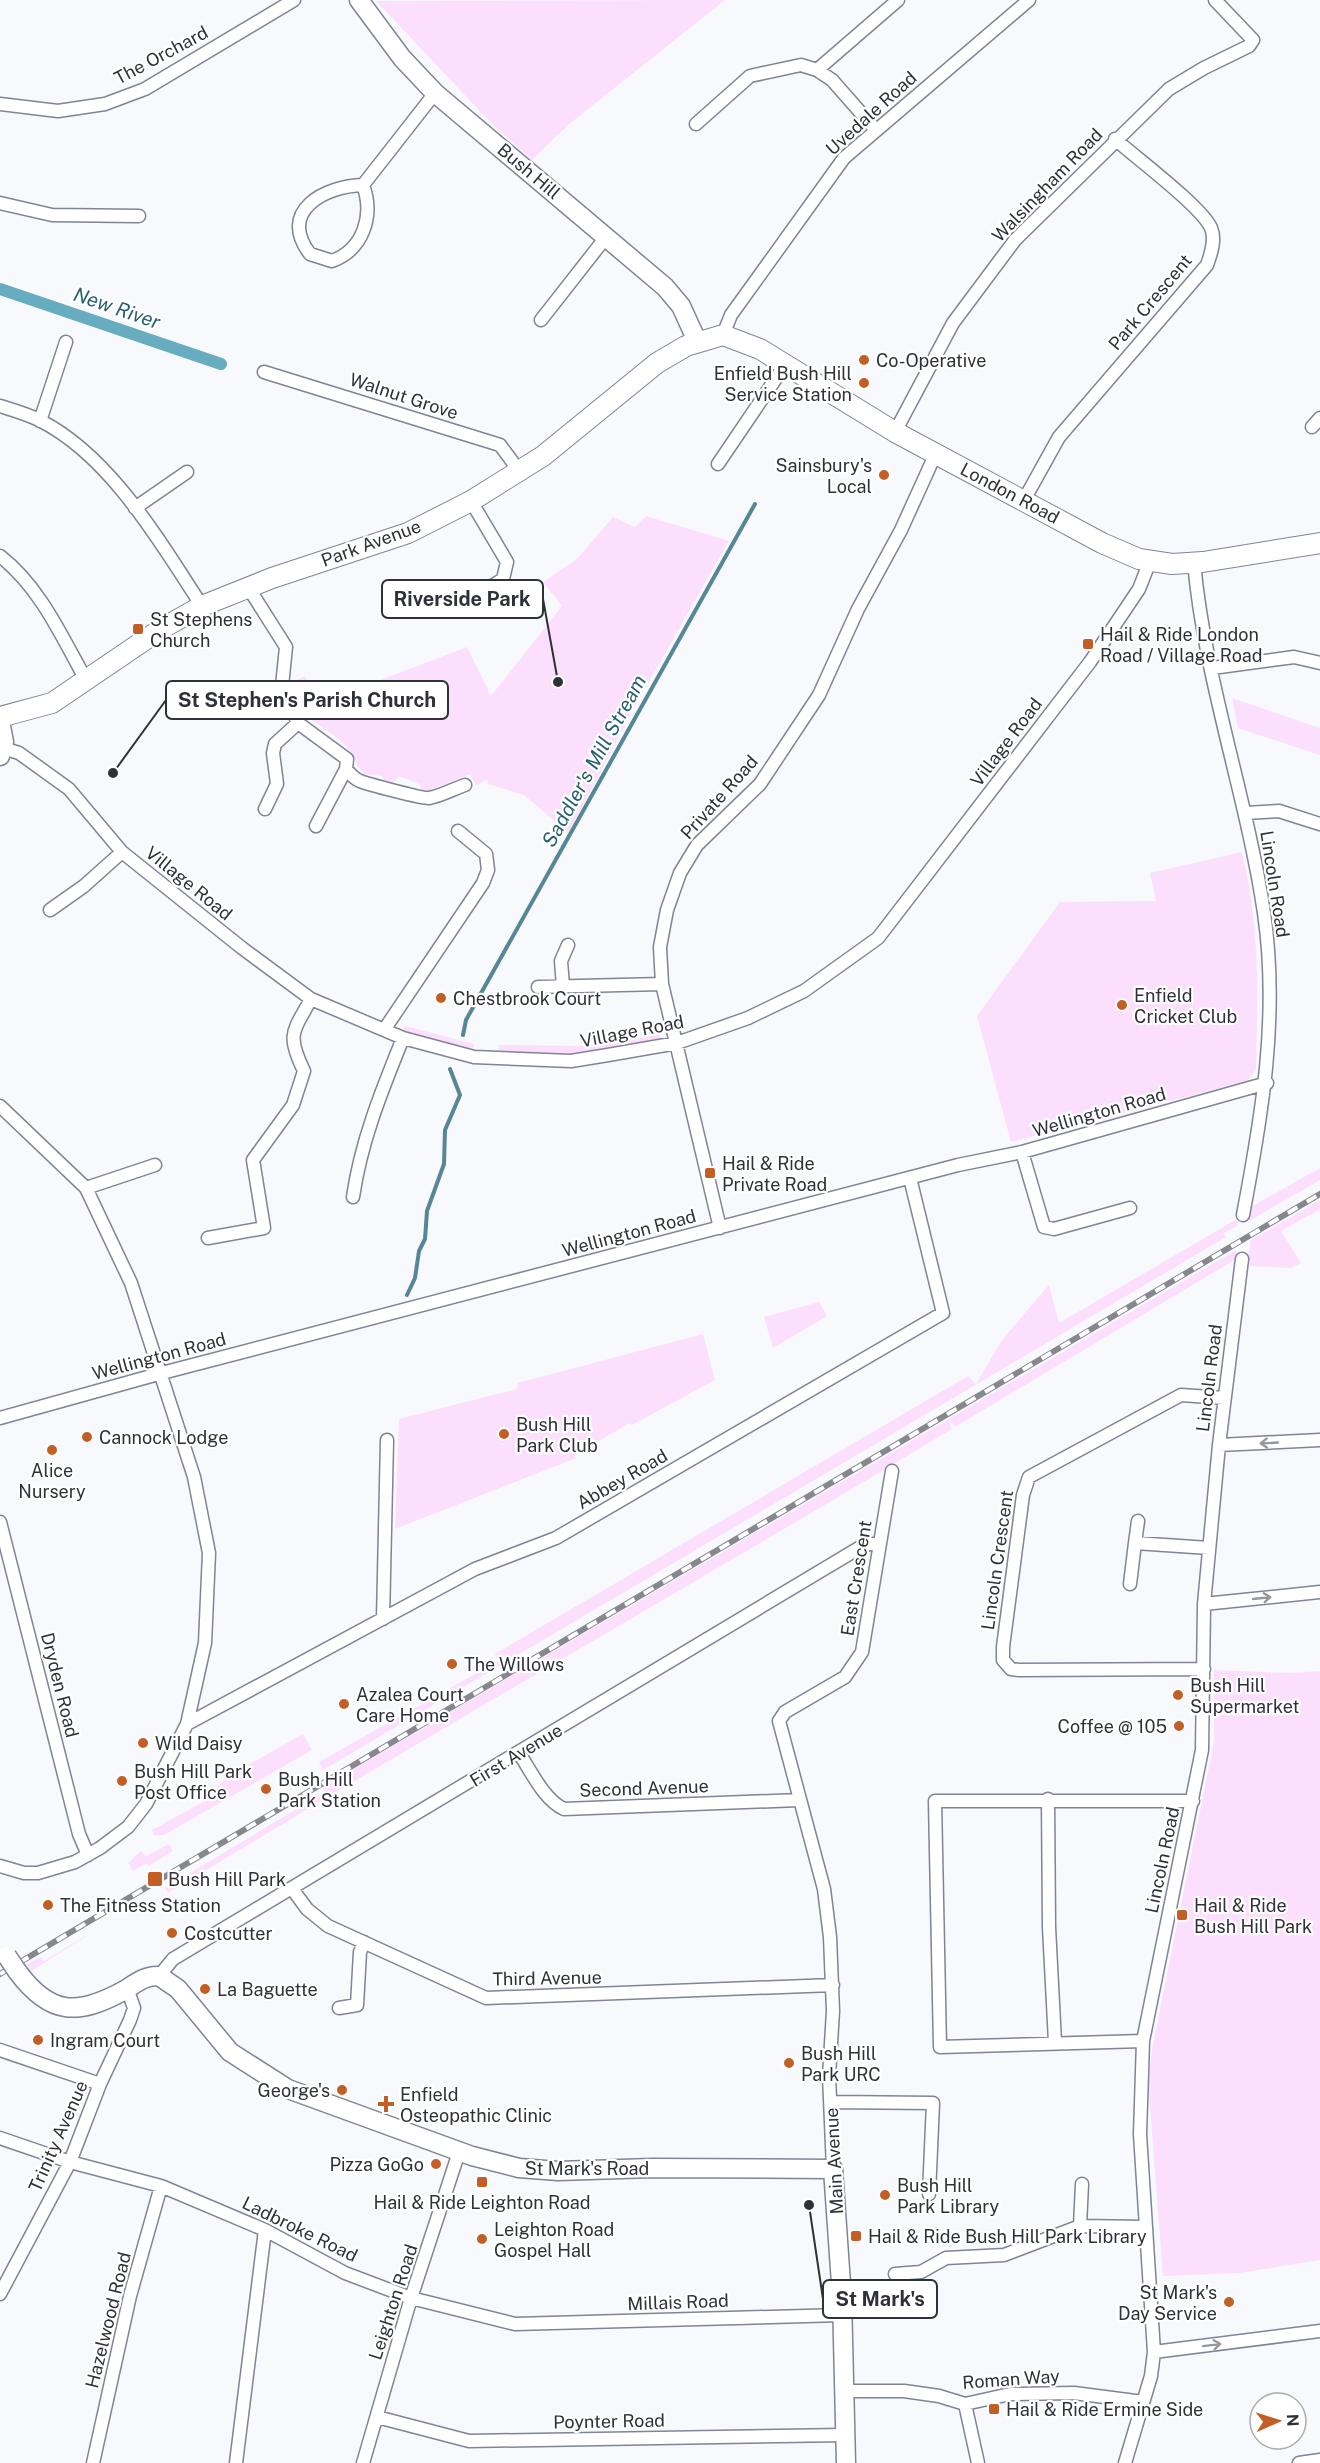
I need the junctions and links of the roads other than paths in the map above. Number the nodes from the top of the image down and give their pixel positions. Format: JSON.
{"nodes":[{"id":1,"x":294,"y":0,"type":"edge"},
{"id":2,"x":359,"y":0,"type":"edge"},
{"id":3,"x":898,"y":0,"type":"edge"},
{"id":4,"x":1029,"y":0,"type":"edge"},
{"id":5,"x":1215,"y":0,"type":"edge"},
{"id":6,"x":817,"y":70,"type":"junction"},
{"id":7,"x":435,"y":93,"type":"junction"},
{"id":8,"x":0,"y":104,"type":"edge"},
{"id":9,"x":696,"y":124,"type":"dead end"},
{"id":10,"x":876,"y":130,"type":"junction"},
{"id":11,"x":1115,"y":139,"type":"junction"},
{"id":12,"x":363,"y":185,"type":"junction"},
{"id":13,"x":0,"y":203,"type":"edge"},
{"id":14,"x":139,"y":216,"type":"dead end"},
{"id":15,"x":606,"y":237,"type":"junction"},
{"id":16,"x":541,"y":320,"type":"dead end"},
{"id":17,"x":723,"y":335,"type":"junction"},
{"id":18,"x":697,"y":341,"type":"junction"},
{"id":19,"x":66,"y":342,"type":"dead end"},
{"id":20,"x":785,"y":365,"type":"junction"},
{"id":21,"x":264,"y":372,"type":"dead end"},
{"id":22,"x":0,"y":406,"type":"edge"},
{"id":23,"x":40,"y":420,"type":"junction"},
{"id":24,"x":895,"y":432,"type":"junction"},
{"id":25,"x":936,"y":453,"type":"junction"},
{"id":26,"x":718,"y":464,"type":"dead end"},
{"id":27,"x":187,"y":472,"type":"dead end"},
{"id":28,"x":520,"y":472,"type":"junction"},
{"id":29,"x":1024,"y":500,"type":"junction"},
{"id":30,"x":471,"y":501,"type":"junction"},
{"id":31,"x":135,"y":508,"type":"junction"},
{"id":32,"x":1320,"y":543,"type":"edge"},
{"id":33,"x":0,"y":556,"type":"edge"},
{"id":34,"x":1150,"y":561,"type":"junction"},
{"id":35,"x":1194,"y":562,"type":"junction"},
{"id":36,"x":248,"y":587,"type":"junction"},
{"id":37,"x":484,"y":591,"type":"dead end"},
{"id":38,"x":202,"y":606,"type":"junction"},
{"id":39,"x":1320,"y":663,"type":"edge"},
{"id":40,"x":1212,"y":668,"type":"junction"},
{"id":41,"x":86,"y":680,"type":"junction"},
{"id":42,"x":0,"y":719,"type":"edge"},
{"id":43,"x":298,"y":723,"type":"junction"},
{"id":44,"x":2,"y":752,"type":"edge"},
{"id":45,"x":346,"y":770,"type":"junction"},
{"id":46,"x":465,"y":785,"type":"dead end"},
{"id":47,"x":265,"y":809,"type":"dead end"},
{"id":48,"x":1245,"y":813,"type":"junction"},
{"id":49,"x":1320,"y":824,"type":"edge"},
{"id":50,"x":316,"y":826,"type":"dead end"},
{"id":51,"x":458,"y":831,"type":"dead end"},
{"id":52,"x":122,"y":852,"type":"junction"},
{"id":53,"x":50,"y":910,"type":"dead end"},
{"id":54,"x":568,"y":945,"type":"dead end"},
{"id":55,"x":662,"y":984,"type":"junction"},
{"id":56,"x":564,"y":986,"type":"junction"},
{"id":57,"x":538,"y":987,"type":"dead end"},
{"id":58,"x":311,"y":999,"type":"junction"},
{"id":59,"x":384,"y":1030,"type":"junction"},
{"id":60,"x":403,"y":1038,"type":"junction"},
{"id":61,"x":677,"y":1043,"type":"junction"},
{"id":62,"x":1267,"y":1083,"type":"junction"},
{"id":63,"x":0,"y":1106,"type":"edge"},
{"id":64,"x":1022,"y":1152,"type":"junction"},
{"id":65,"x":155,"y":1165,"type":"dead end"},
{"id":66,"x":910,"y":1178,"type":"junction"},
{"id":67,"x":86,"y":1188,"type":"junction"},
{"id":68,"x":353,"y":1197,"type":"dead end"},
{"id":69,"x":1130,"y":1208,"type":"dead end"},
{"id":70,"x":1243,"y":1215,"type":"dead end"},
{"id":71,"x":720,"y":1228,"type":"junction"},
{"id":72,"x":208,"y":1238,"type":"dead end"},
{"id":73,"x":1242,"y":1259,"type":"dead end"},
{"id":74,"x":162,"y":1372,"type":"junction"},
{"id":75,"x":1224,"y":1398,"type":"junction"},
{"id":76,"x":0,"y":1418,"type":"edge"},
{"id":77,"x":1320,"y":1440,"type":"edge"},
{"id":78,"x":1219,"y":1445,"type":"junction"},
{"id":79,"x":384,"y":1447,"type":"dead end"},
{"id":80,"x":892,"y":1471,"type":"dead end"},
{"id":81,"x":1138,"y":1521,"type":"dead end"},
{"id":82,"x":0,"y":1522,"type":"edge"},
{"id":83,"x":1135,"y":1543,"type":"junction"},
{"id":84,"x":879,"y":1544,"type":"junction"},
{"id":85,"x":1209,"y":1548,"type":"junction"},
{"id":86,"x":1130,"y":1584,"type":"dead end"},
{"id":87,"x":1320,"y":1592,"type":"edge"},
{"id":88,"x":1204,"y":1604,"type":"junction"},
{"id":89,"x":383,"y":1619,"type":"junction"},
{"id":90,"x":1203,"y":1669,"type":"junction"},
{"id":91,"x":779,"y":1721,"type":"joint"},
{"id":92,"x":187,"y":1724,"type":"junction"},
{"id":93,"x":519,"y":1753,"type":"junction"},
{"id":94,"x":1048,"y":1799,"type":"junction"},
{"id":95,"x":799,"y":1800,"type":"junction"},
{"id":96,"x":1193,"y":1801,"type":"junction"},
{"id":97,"x":88,"y":1855,"type":"junction"},
{"id":98,"x":0,"y":1866,"type":"edge"},
{"id":99,"x":293,"y":1890,"type":"junction"},
{"id":100,"x":364,"y":1942,"type":"junction"},
{"id":101,"x":8,"y":1957,"type":"edge"},
{"id":102,"x":159,"y":1976,"type":"junction"},
{"id":103,"x":833,"y":1985,"type":"junction"},
{"id":104,"x":127,"y":1988,"type":"junction"},
{"id":105,"x":339,"y":2008,"type":"dead end"},
{"id":106,"x":1143,"y":2041,"type":"junction"},
{"id":107,"x":1055,"y":2042,"type":"junction"},
{"id":108,"x":0,"y":2050,"type":"edge"},
{"id":109,"x":100,"y":2084,"type":"junction"},
{"id":110,"x":832,"y":2102,"type":"junction"},
{"id":111,"x":0,"y":2138,"type":"edge"},
{"id":112,"x":459,"y":2152,"type":"junction"},
{"id":113,"x":70,"y":2162,"type":"junction"},
{"id":114,"x":833,"y":2169,"type":"junction"},
{"id":115,"x":1082,"y":2184,"type":"dead end"},
{"id":116,"x":161,"y":2186,"type":"junction"},
{"id":117,"x":929,"y":2194,"type":"dead end"},
{"id":118,"x":1080,"y":2226,"type":"junction"},
{"id":119,"x":1145,"y":2227,"type":"junction"},
{"id":120,"x":265,"y":2230,"type":"junction"},
{"id":121,"x":895,"y":2274,"type":"dead end"},
{"id":122,"x":0,"y":2294,"type":"edge"},
{"id":123,"x":411,"y":2298,"type":"junction"},
{"id":124,"x":841,"y":2315,"type":"junction"},
{"id":125,"x":515,"y":2324,"type":"joint"},
{"id":126,"x":1320,"y":2331,"type":"edge"},
{"id":127,"x":1154,"y":2352,"type":"junction"},
{"id":128,"x":845,"y":2391,"type":"junction"},
{"id":129,"x":1143,"y":2402,"type":"junction"},
{"id":130,"x":964,"y":2404,"type":"junction"},
{"id":131,"x":377,"y":2416,"type":"junction"},
{"id":132,"x":845,"y":2435,"type":"junction"},
{"id":133,"x":1320,"y":2460,"type":"edge"},
{"id":134,"x":93,"y":2463,"type":"edge"},
{"id":135,"x":236,"y":2463,"type":"edge"},
{"id":136,"x":363,"y":2463,"type":"edge"},
{"id":137,"x":846,"y":2463,"type":"edge"},
{"id":138,"x":978,"y":2463,"type":"edge"},
{"id":139,"x":1125,"y":2463,"type":"edge"},
{"id":140,"x":1299,"y":2463,"type":"edge"}],
"edges":[{"from":1,"to":8,"type":"street","name":"The Orchard"},
{"from":2,"to":7,"type":"street","name":"Bush Hill"},
{"from":3,"to":6,"type":"street"},
{"from":4,"to":10,"type":"street","name":"Uvedale Road"},
{"from":5,"to":11,"type":"street","name":"Walsingham Road"},
{"from":6,"to":9,"type":"street"},
{"from":6,"to":10,"type":"street"},
{"from":7,"to":12,"type":"street"},
{"from":7,"to":15,"type":"street","name":"Bush Hill"},
{"from":10,"to":17,"type":"street","name":"Uvedale Road"},
{"from":11,"to":24,"type":"street","name":"Walsingham Road"},
{"from":11,"to":29,"type":"street","name":"Park Crescent"},
{"from":12,"to":12,"type":"street"},
{"from":13,"to":14,"type":"street"},
{"from":15,"to":16,"type":"street"},
{"from":15,"to":18,"type":"street","name":"Bush Hill"},
{"from":17,"to":18,"type":"main road","name":"Park Avenue"},
{"from":17,"to":20,"type":"main road","name":"London Road"},
{"from":18,"to":28,"type":"main road","name":"Park Avenue"},
{"from":19,"to":23,"type":"street"},
{"from":20,"to":24,"type":"main road","name":"London Road"},
{"from":20,"to":26,"type":"street"},
{"from":21,"to":28,"type":"street","name":"Walnut Grove"},
{"from":22,"to":23,"type":"street"},
{"from":23,"to":31,"type":"street"},
{"from":24,"to":25,"type":"main road","name":"London Road"},
{"from":25,"to":29,"type":"main road","name":"London Road"},
{"from":25,"to":55,"type":"street","name":"Private Road"},
{"from":27,"to":31,"type":"street"},
{"from":28,"to":30,"type":"main road","name":"Park Avenue"},
{"from":29,"to":34,"type":"main road","name":"London Road"},
{"from":30,"to":36,"type":"main road","name":"Park Avenue"},
{"from":30,"to":37,"type":"street"},
{"from":31,"to":38,"type":"street"},
{"from":32,"to":35,"type":"main road","name":"London Road"},
{"from":33,"to":41,"type":"street"},
{"from":34,"to":35,"type":"main road","name":"London Road"},
{"from":34,"to":61,"type":"street","name":"Village Road"},
{"from":35,"to":40,"type":"street","name":"Lincoln Road"},
{"from":36,"to":38,"type":"main road","name":"Park Avenue"},
{"from":36,"to":43,"type":"street"},
{"from":38,"to":41,"type":"main road","name":"Park Avenue"},
{"from":39,"to":40,"type":"street"},
{"from":40,"to":48,"type":"street","name":"Lincoln Road"},
{"from":41,"to":42,"type":"main road","name":"Park Avenue"},
{"from":42,"to":44,"type":"street","name":"Park Avenue"},
{"from":43,"to":45,"type":"street"},
{"from":43,"to":47,"type":"street"},
{"from":44,"to":52,"type":"street","name":"Village Road"},
{"from":45,"to":46,"type":"street"},
{"from":45,"to":50,"type":"street"},
{"from":48,"to":49,"type":"street"},
{"from":48,"to":62,"type":"street","name":"Lincoln Road"},
{"from":51,"to":59,"type":"street"},
{"from":52,"to":53,"type":"street"},
{"from":52,"to":58,"type":"street","name":"Village Road"},
{"from":54,"to":56,"type":"street"},
{"from":55,"to":56,"type":"street"},
{"from":55,"to":61,"type":"street","name":"Private Road"},
{"from":56,"to":57,"type":"street"},
{"from":58,"to":59,"type":"street","name":"Village Road"},
{"from":58,"to":72,"type":"street"},
{"from":59,"to":60,"type":"street","name":"Village Road"},
{"from":60,"to":61,"type":"street","name":"Village Road"},
{"from":60,"to":68,"type":"street"},
{"from":61,"to":71,"type":"street","name":"Private Road"},
{"from":62,"to":64,"type":"street","name":"Wellington Road"},
{"from":62,"to":70,"type":"street","name":"Lincoln Road"},
{"from":63,"to":67,"type":"street"},
{"from":64,"to":66,"type":"street","name":"Wellington Road"},
{"from":64,"to":69,"type":"street"},
{"from":65,"to":67,"type":"street"},
{"from":66,"to":71,"type":"street","name":"Wellington Road"},
{"from":66,"to":89,"type":"street","name":"Abbey Road"},
{"from":67,"to":74,"type":"street"},
{"from":71,"to":74,"type":"street","name":"Wellington Road"},
{"from":73,"to":75,"type":"street","name":"Lincoln Road"},
{"from":74,"to":76,"type":"street","name":"Wellington Road"},
{"from":74,"to":92,"type":"street"},
{"from":75,"to":78,"type":"street","name":"Lincoln Road"},
{"from":75,"to":90,"type":"street","name":"Lincoln Crescent"},
{"from":77,"to":78,"type":"street","one_way":true},
{"from":78,"to":85,"type":"street","name":"Lincoln Road"},
{"from":79,"to":89,"type":"street"},
{"from":80,"to":84,"type":"street","name":"East Crescent"},
{"from":81,"to":83,"type":"street"},
{"from":82,"to":97,"type":"street","name":"Dryden Road"},
{"from":83,"to":85,"type":"street"},
{"from":83,"to":86,"type":"street"},
{"from":84,"to":91,"type":"street","name":"East Crescent"},
{"from":84,"to":93,"type":"street","name":"First Avenue"},
{"from":85,"to":88,"type":"street","name":"Lincoln Road"},
{"from":88,"to":87,"type":"street","one_way":true},
{"from":88,"to":90,"type":"street","name":"Lincoln Road"},
{"from":89,"to":92,"type":"street","name":"Abbey Road"},
{"from":90,"to":96,"type":"street","name":"Lincoln Road"},
{"from":91,"to":95,"type":"street","name":"Main Avenue"},
{"from":92,"to":97,"type":"street"},
{"from":93,"to":95,"type":"street","name":"Second Avenue"},
{"from":93,"to":99,"type":"street","name":"First Avenue"},
{"from":94,"to":96,"type":"street"},
{"from":94,"to":107,"type":"street"},
{"from":94,"to":107,"type":"street"},
{"from":95,"to":103,"type":"street","name":"Main Avenue"},
{"from":96,"to":106,"type":"street","name":"Lincoln Road"},
{"from":97,"to":98,"type":"street"},
{"from":99,"to":100,"type":"street","name":"Third Avenue"},
{"from":99,"to":102,"type":"street","name":"First Avenue"},
{"from":100,"to":103,"type":"street","name":"Third Avenue"},
{"from":100,"to":105,"type":"street"},
{"from":101,"to":104,"type":"street","name":"First Avenue"},
{"from":102,"to":104,"type":"street","name":"First Avenue"},
{"from":102,"to":112,"type":"street","name":"St Mark's Road"},
{"from":103,"to":110,"type":"street","name":"Main Avenue"},
{"from":104,"to":109,"type":"street","name":"Trinity Avenue"},
{"from":106,"to":107,"type":"street"},
{"from":106,"to":119,"type":"street","name":"Lincoln Road"},
{"from":108,"to":109,"type":"street"},
{"from":109,"to":113,"type":"street","name":"Trinity Avenue"},
{"from":110,"to":114,"type":"street","name":"Main Avenue"},
{"from":110,"to":117,"type":"street"},
{"from":111,"to":113,"type":"street","name":"Ladbroke Road"},
{"from":112,"to":114,"type":"street","name":"St Mark's Road"},
{"from":112,"to":123,"type":"street","name":"Leighton Road"},
{"from":113,"to":116,"type":"street","name":"Ladbroke Road"},
{"from":113,"to":122,"type":"street","name":"Trinity Avenue"},
{"from":114,"to":124,"type":"street","name":"Main Avenue"},
{"from":115,"to":118,"type":"street"},
{"from":116,"to":120,"type":"street","name":"Ladbroke Road"},
{"from":116,"to":134,"type":"street","name":"Hazelwood Road"},
{"from":118,"to":119,"type":"street"},
{"from":118,"to":121,"type":"street"},
{"from":119,"to":127,"type":"street","name":"Lincoln Road"},
{"from":120,"to":123,"type":"street","name":"Ladbroke Road"},
{"from":120,"to":135,"type":"street"},
{"from":123,"to":125,"type":"street","name":"Ladbroke Road"},
{"from":123,"to":131,"type":"street","name":"Leighton Road"},
{"from":124,"to":125,"type":"street","name":"Millais Road"},
{"from":124,"to":128,"type":"street","name":"Main Avenue"},
{"from":127,"to":126,"type":"street","one_way":true},
{"from":127,"to":129,"type":"street","name":"Lincoln Road"},
{"from":128,"to":130,"type":"street","name":"Roman Way"},
{"from":128,"to":132,"type":"street","name":"Main Avenue"},
{"from":129,"to":130,"type":"street","name":"Roman Way"},
{"from":129,"to":139,"type":"street","name":"Lincoln Road"},
{"from":130,"to":138,"type":"street"},
{"from":131,"to":132,"type":"street","name":"Poynter Road"},
{"from":131,"to":136,"type":"street","name":"Leighton Road"},
{"from":132,"to":137,"type":"street","name":"Main Avenue"},
{"from":133,"to":140,"type":"street"}]}
